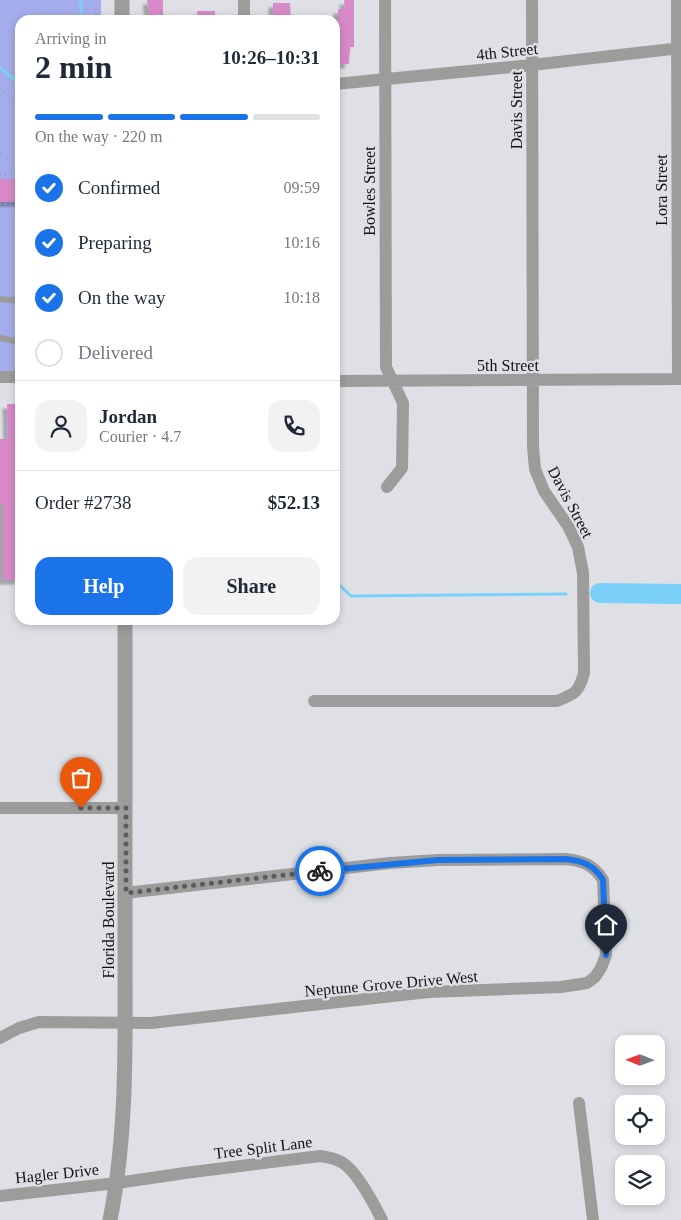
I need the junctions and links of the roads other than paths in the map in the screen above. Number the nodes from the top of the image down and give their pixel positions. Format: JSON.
{"nodes":[{"id":1,"x":122,"y":0,"type":"edge"},
{"id":2,"x":244,"y":0,"type":"edge"},
{"id":3,"x":385,"y":0,"type":"edge"},
{"id":4,"x":532,"y":0,"type":"edge"},
{"id":5,"x":677,"y":0,"type":"edge"},
{"id":6,"x":122,"y":15,"type":"edge"},
{"id":7,"x":244,"y":15,"type":"edge"},
{"id":8,"x":679,"y":48,"type":"edge"},
{"id":9,"x":532,"y":66,"type":"junction"},
{"id":10,"x":384,"y":80,"type":"junction"},
{"id":11,"x":340,"y":84,"type":"edge"},
{"id":12,"x":0,"y":299,"type":"edge"},
{"id":13,"x":15,"y":300,"type":"edge"},
{"id":14,"x":0,"y":338,"type":"edge"},
{"id":15,"x":15,"y":341,"type":"edge"},
{"id":16,"x":0,"y":377,"type":"edge"},
{"id":17,"x":15,"y":377,"type":"edge"},
{"id":18,"x":679,"y":379,"type":"edge"},
{"id":19,"x":340,"y":381,"type":"edge"},
{"id":20,"x":393,"y":381,"type":"junction"},
{"id":21,"x":533,"y":381,"type":"junction"},
{"id":22,"x":387,"y":487,"type":"dead end"},
{"id":23,"x":125,"y":625,"type":"edge"},
{"id":24,"x":314,"y":702,"type":"dead end"},
{"id":25,"x":0,"y":808,"type":"edge"},
{"id":26,"x":126,"y":808,"type":"junction"},
{"id":27,"x":126,"y":893,"type":"junction"},
{"id":28,"x":125,"y":1023,"type":"junction"},
{"id":29,"x":0,"y":1038,"type":"edge"},
{"id":30,"x":579,"y":1103,"type":"dead end"},
{"id":31,"x":117,"y":1183,"type":"junction"},
{"id":32,"x":0,"y":1196,"type":"edge"},
{"id":33,"x":110,"y":1220,"type":"edge"},
{"id":34,"x":382,"y":1220,"type":"edge"},
{"id":35,"x":593,"y":1220,"type":"edge"}],
"edges":[{"from":1,"to":6,"type":"street"},
{"from":2,"to":7,"type":"street"},
{"from":3,"to":10,"type":"street","name":"Bowles Street"},
{"from":4,"to":9,"type":"street","name":"Davis Street"},
{"from":5,"to":8,"type":"street","name":"Lora Street"},
{"from":8,"to":9,"type":"street","name":"4th Street"},
{"from":8,"to":18,"type":"street","name":"Lora Street"},
{"from":9,"to":10,"type":"street","name":"4th Street"},
{"from":9,"to":21,"type":"street","name":"Davis Street"},
{"from":10,"to":11,"type":"street","name":"4th Street"},
{"from":10,"to":20,"type":"street","name":"Bowles Street"},
{"from":12,"to":13,"type":"lane"},
{"from":14,"to":15,"type":"lane"},
{"from":16,"to":17,"type":"street"},
{"from":18,"to":21,"type":"street","name":"5th Street"},
{"from":19,"to":20,"type":"street","name":"5th Street"},
{"from":20,"to":21,"type":"street","name":"5th Street"},
{"from":20,"to":22,"type":"street","name":"Bowles Street"},
{"from":21,"to":24,"type":"street","name":"Davis Street"},
{"from":23,"to":26,"type":"street","name":"Florida Boulevard"},
{"from":25,"to":26,"type":"street"},
{"from":26,"to":27,"type":"street","name":"Florida Boulevard"},
{"from":27,"to":28,"type":"street","name":"Florida Boulevard"},
{"from":27,"to":28,"type":"street","name":"Neptune Grove Drive West"},
{"from":28,"to":29,"type":"street"},
{"from":28,"to":31,"type":"street","name":"Florida Boulevard"},
{"from":30,"to":35,"type":"street"},
{"from":31,"to":32,"type":"street","name":"Hagler Drive"},
{"from":31,"to":33,"type":"street","name":"Florida Boulevard"},
{"from":31,"to":34,"type":"street","name":"Tree Split Lane"}]}
